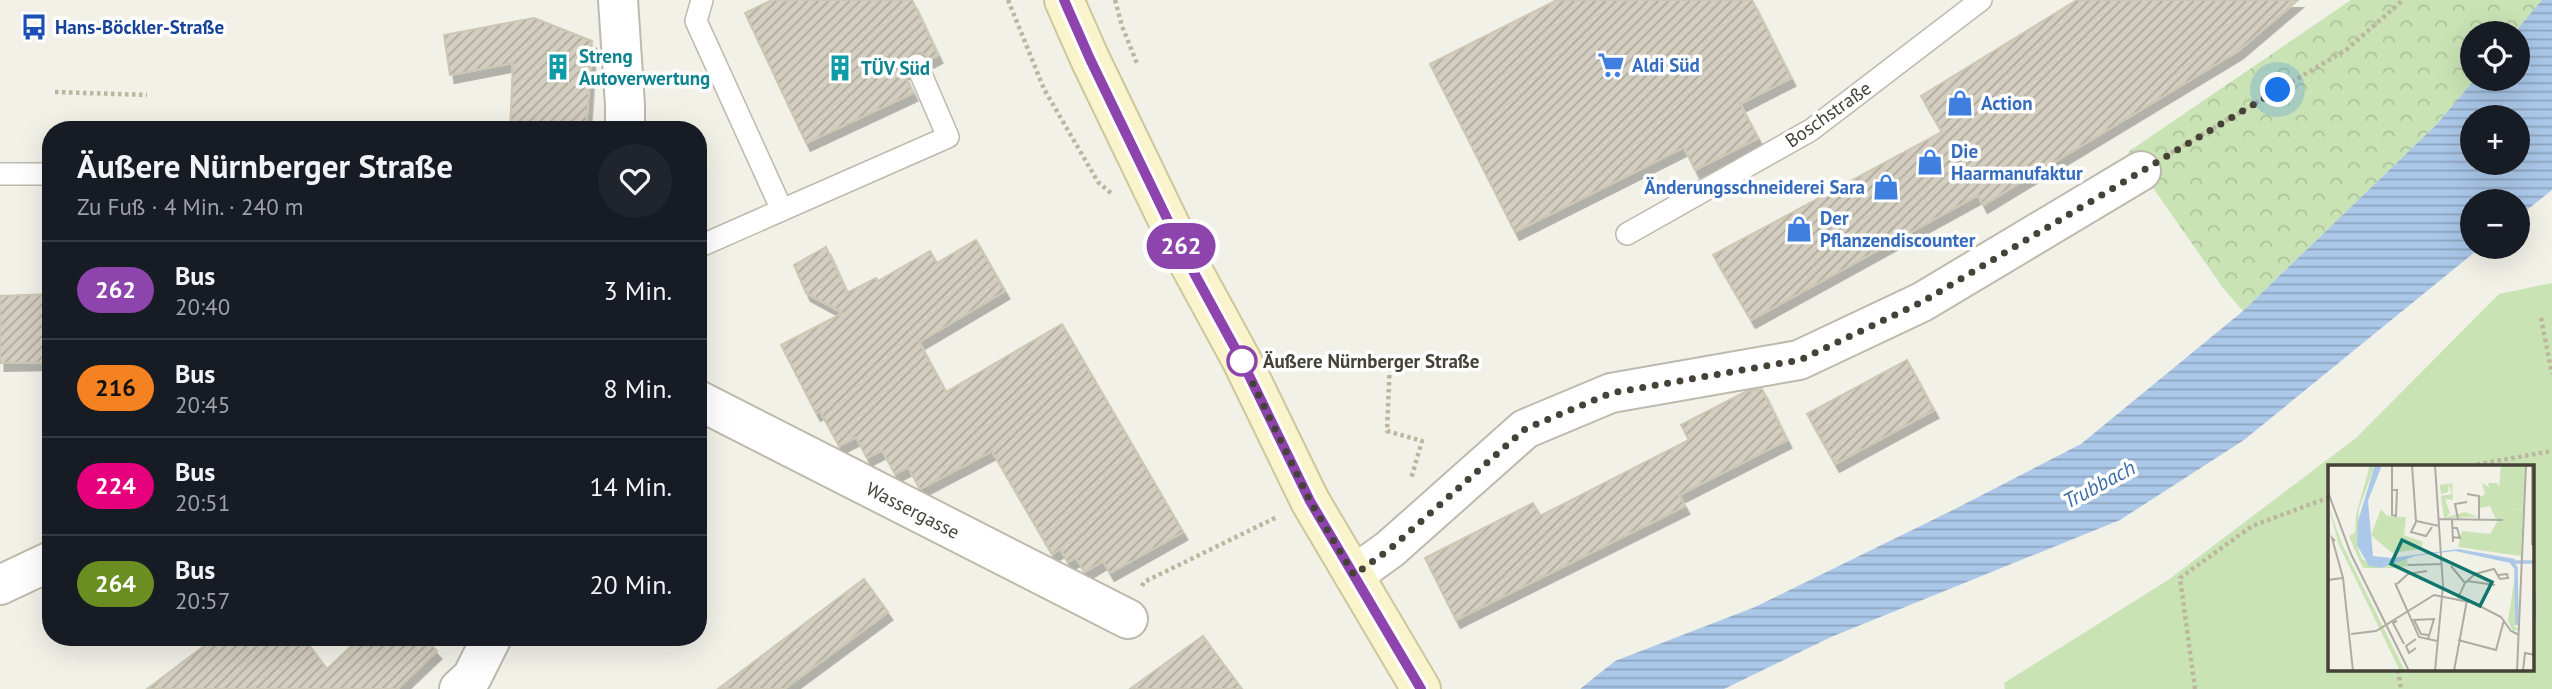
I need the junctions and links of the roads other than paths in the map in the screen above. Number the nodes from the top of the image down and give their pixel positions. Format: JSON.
{"nodes":[{"id":1,"x":618,"y":0,"type":"edge"},
{"id":2,"x":702,"y":0,"type":"edge"},
{"id":3,"x":1065,"y":0,"type":"edge"},
{"id":4,"x":1982,"y":0,"type":"edge"},
{"id":5,"x":917,"y":65,"type":"dead end"},
{"id":6,"x":625,"y":121,"type":"edge"},
{"id":7,"x":2141,"y":171,"type":"road end"},
{"id":8,"x":0,"y":174,"type":"edge"},
{"id":9,"x":42,"y":174,"type":"edge"},
{"id":10,"x":782,"y":210,"type":"junction"},
{"id":11,"x":1626,"y":233,"type":"dead end"},
{"id":12,"x":707,"y":243,"type":"edge"},
{"id":13,"x":707,"y":405,"type":"edge"},
{"id":14,"x":42,"y":565,"type":"edge"},
{"id":15,"x":1354,"y":575,"type":"junction"},
{"id":16,"x":0,"y":585,"type":"edge"},
{"id":17,"x":1128,"y":619,"type":"road end"},
{"id":18,"x":488,"y":646,"type":"edge"},
{"id":19,"x":459,"y":689,"type":"edge"},
{"id":20,"x":1421,"y":689,"type":"edge"}],
"edges":[{"from":1,"to":6,"type":"street"},
{"from":2,"to":10,"type":"lane"},
{"from":3,"to":15,"type":"main road"},
{"from":4,"to":11,"type":"lane","name":"Boschstraße"},
{"from":5,"to":10,"type":"lane"},
{"from":7,"to":15,"type":"street"},
{"from":8,"to":9,"type":"lane"},
{"from":10,"to":12,"type":"lane"},
{"from":13,"to":17,"type":"street","name":"Wassergasse"},
{"from":14,"to":16,"type":"street"},
{"from":15,"to":20,"type":"main road"},
{"from":18,"to":19,"type":"street"}]}
